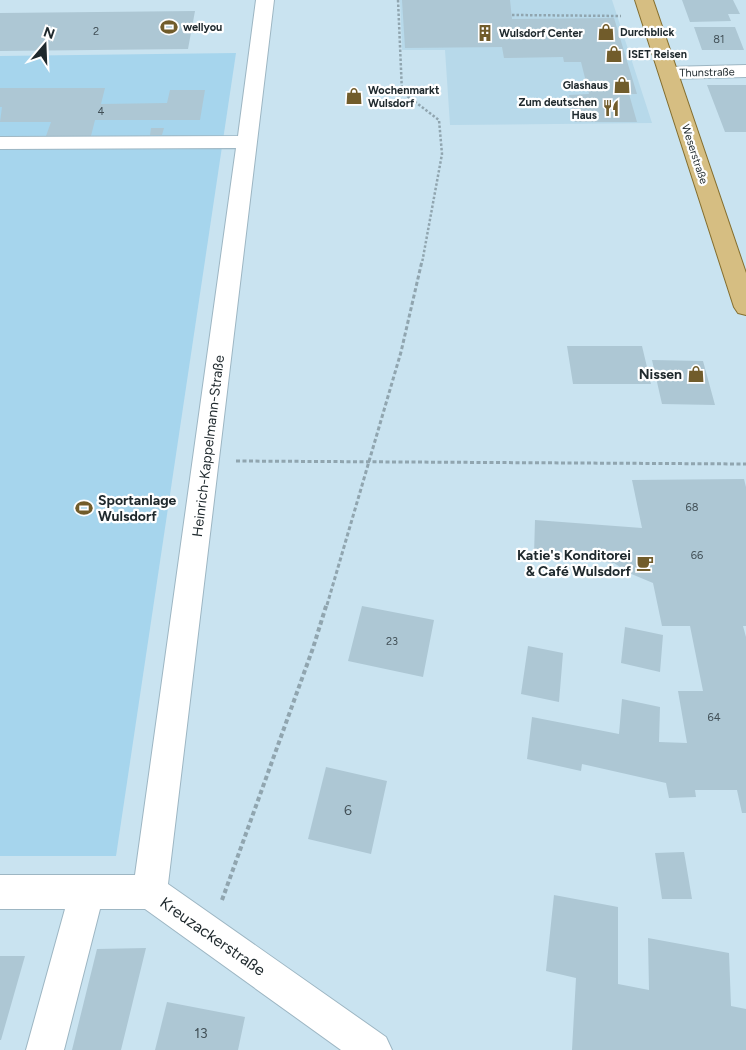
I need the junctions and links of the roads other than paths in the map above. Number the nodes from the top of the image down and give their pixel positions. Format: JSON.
{"nodes":[{"id":1,"x":265,"y":0,"type":"edge"},
{"id":2,"x":647,"y":8,"type":"edge"},
{"id":3,"x":746,"y":71,"type":"edge"},
{"id":4,"x":668,"y":72,"type":"junction"},
{"id":5,"x":247,"y":142,"type":"junction"},
{"id":6,"x":0,"y":143,"type":"edge"},
{"id":7,"x":739,"y":269,"type":"edge"},
{"id":8,"x":746,"y":307,"type":"edge"},
{"id":9,"x":0,"y":892,"type":"edge"},
{"id":10,"x":87,"y":892,"type":"junction"},
{"id":11,"x":150,"y":892,"type":"junction"},
{"id":12,"x":45,"y":1050,"type":"edge"},
{"id":13,"x":374,"y":1050,"type":"edge"}],
"edges":[{"from":1,"to":5,"type":"street","name":"Heinrich-Kappelmann-Straße"},
{"from":2,"to":4,"type":"main road","name":"Weserstraße"},
{"from":3,"to":4,"type":"street","name":"Thunstraße"},
{"from":4,"to":7,"type":"main road","name":"Weserstraße"},
{"from":5,"to":6,"type":"street"},
{"from":5,"to":11,"type":"street","name":"Heinrich-Kappelmann-Straße"},
{"from":7,"to":8,"type":"main road","name":"Weserstraße"},
{"from":9,"to":10,"type":"street","name":"Kreuzackerstraße"},
{"from":10,"to":11,"type":"street","name":"Kreuzackerstraße"},
{"from":10,"to":12,"type":"street"},
{"from":11,"to":13,"type":"street","name":"Kreuzackerstraße"}]}
